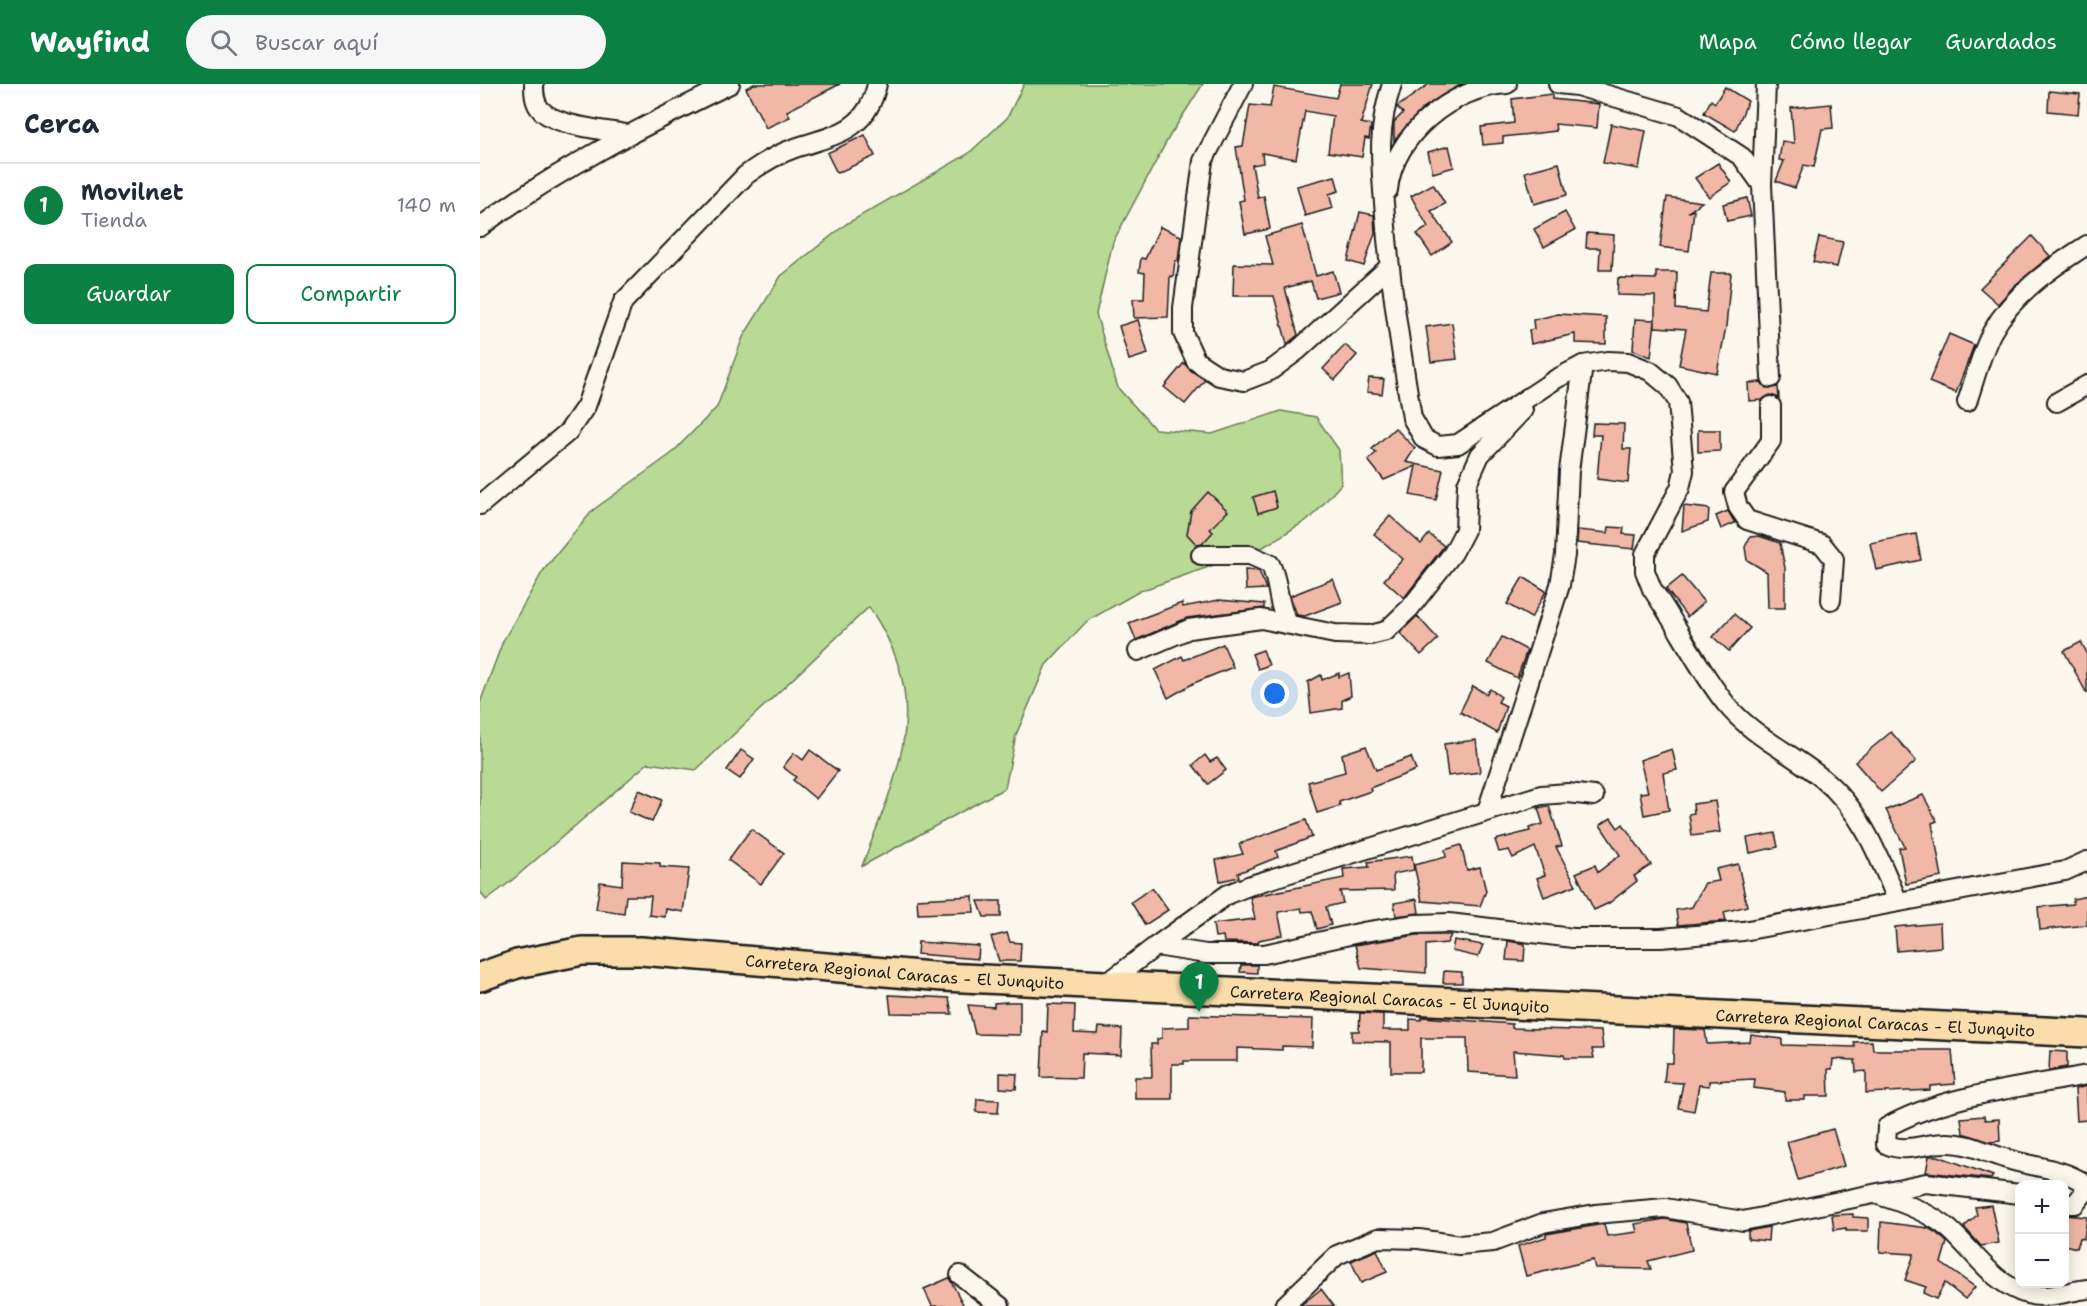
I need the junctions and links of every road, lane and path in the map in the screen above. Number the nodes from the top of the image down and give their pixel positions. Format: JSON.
{"nodes":[{"id":1,"x":534,"y":84,"type":"edge"},
{"id":2,"x":730,"y":84,"type":"edge"},
{"id":3,"x":877,"y":84,"type":"edge"},
{"id":4,"x":1243,"y":84,"type":"edge"},
{"id":5,"x":1392,"y":84,"type":"edge"},
{"id":6,"x":1507,"y":84,"type":"edge"},
{"id":7,"x":1558,"y":84,"type":"edge"},
{"id":8,"x":1766,"y":84,"type":"edge"},
{"id":9,"x":630,"y":135,"type":"junction"},
{"id":10,"x":1762,"y":185,"type":"junction"},
{"id":11,"x":1385,"y":218,"type":"junction"},
{"id":12,"x":480,"y":227,"type":"edge"},
{"id":13,"x":2087,"y":245,"type":"edge"},
{"id":14,"x":1388,"y":268,"type":"junction"},
{"id":15,"x":1583,"y":365,"type":"junction"},
{"id":16,"x":1771,"y":378,"type":"dead end"},
{"id":17,"x":2087,"y":385,"type":"edge"},
{"id":18,"x":1538,"y":393,"type":"junction"},
{"id":19,"x":1967,"y":402,"type":"dead end"},
{"id":20,"x":2057,"y":402,"type":"dead end"},
{"id":21,"x":1771,"y":406,"type":"dead end"},
{"id":22,"x":480,"y":505,"type":"edge"},
{"id":23,"x":1201,"y":555,"type":"dead end"},
{"id":24,"x":1831,"y":600,"type":"dead end"},
{"id":25,"x":1288,"y":623,"type":"junction"},
{"id":26,"x":1138,"y":651,"type":"dead end"},
{"id":27,"x":1594,"y":796,"type":"dead end"},
{"id":28,"x":1487,"y":811,"type":"junction"},
{"id":29,"x":2087,"y":861,"type":"edge"},
{"id":30,"x":1898,"y":902,"type":"junction"},
{"id":31,"x":1156,"y":946,"type":"junction"},
{"id":32,"x":480,"y":977,"type":"edge"},
{"id":33,"x":1106,"y":984,"type":"junction"},
{"id":34,"x":2087,"y":1033,"type":"edge"},
{"id":35,"x":2087,"y":1075,"type":"edge"},
{"id":36,"x":2015,"y":1194,"type":"edge"},
{"id":37,"x":1876,"y":1195,"type":"junction"},
{"id":38,"x":2069,"y":1204,"type":"edge"},
{"id":39,"x":960,"y":1275,"type":"dead end"},
{"id":40,"x":2087,"y":1289,"type":"edge"},
{"id":41,"x":2053,"y":1301,"type":"edge"},
{"id":42,"x":1000,"y":1306,"type":"edge"},
{"id":43,"x":1284,"y":1306,"type":"edge"}],
"edges":[{"from":1,"to":9,"type":"street"},
{"from":2,"to":9,"type":"street"},
{"from":3,"to":22,"type":"street"},
{"from":4,"to":14,"type":"street"},
{"from":5,"to":11,"type":"street"},
{"from":6,"to":11,"type":"street"},
{"from":7,"to":10,"type":"street"},
{"from":8,"to":10,"type":"street"},
{"from":9,"to":12,"type":"street"},
{"from":10,"to":16,"type":"street"},
{"from":11,"to":14,"type":"street"},
{"from":13,"to":19,"type":"street"},
{"from":14,"to":18,"type":"street"},
{"from":15,"to":18,"type":"street"},
{"from":15,"to":28,"type":"street"},
{"from":15,"to":30,"type":"street"},
{"from":17,"to":20,"type":"street"},
{"from":18,"to":25,"type":"street"},
{"from":21,"to":24,"type":"street"},
{"from":23,"to":25,"type":"street"},
{"from":25,"to":26,"type":"street"},
{"from":27,"to":28,"type":"street"},
{"from":28,"to":31,"type":"street"},
{"from":29,"to":30,"type":"street"},
{"from":30,"to":31,"type":"street"},
{"from":31,"to":33,"type":"street"},
{"from":32,"to":33,"type":"main road","name":"Carretera Regional Caracas - El Junquito"},
{"from":33,"to":34,"type":"main road","name":"Carretera Regional Caracas - El Junquito"},
{"from":35,"to":38,"type":"street"},
{"from":36,"to":37,"type":"street"},
{"from":37,"to":41,"type":"street"},
{"from":37,"to":43,"type":"street"},
{"from":39,"to":42,"type":"street"},
{"from":40,"to":41,"type":"street"}]}
